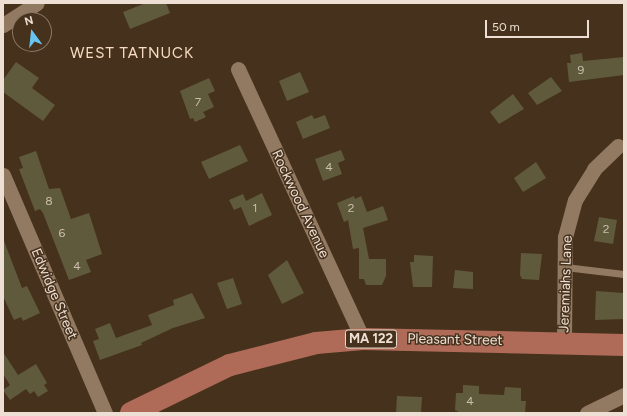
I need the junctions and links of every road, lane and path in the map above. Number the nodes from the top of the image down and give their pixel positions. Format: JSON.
{"nodes":[{"id":1,"x":37,"y":3,"type":"edge"},
{"id":2,"x":3,"y":25,"type":"edge"},
{"id":3,"x":238,"y":69,"type":"dead end"},
{"id":4,"x":618,"y":146,"type":"dead end"},
{"id":5,"x":3,"y":175,"type":"edge"},
{"id":6,"x":565,"y":267,"type":"junction"},
{"id":7,"x":624,"y":274,"type":"edge"},
{"id":8,"x":363,"y":339,"type":"junction"},
{"id":9,"x":564,"y":342,"type":"junction"},
{"id":10,"x":624,"y":345,"type":"edge"},
{"id":11,"x":624,"y":395,"type":"edge"},
{"id":12,"x":105,"y":413,"type":"edge"},
{"id":13,"x":131,"y":413,"type":"edge"},
{"id":14,"x":587,"y":413,"type":"edge"}],
"edges":[{"from":1,"to":2,"type":"street"},
{"from":3,"to":8,"type":"street","name":"Rockwood Avenue"},
{"from":4,"to":6,"type":"street","name":"Jeremiahs Lane"},
{"from":5,"to":12,"type":"street","name":"Edwidge Street"},
{"from":6,"to":7,"type":"lane"},
{"from":6,"to":9,"type":"street","name":"Jeremiahs Lane"},
{"from":8,"to":9,"type":"main road","name":"Pleasant Street","number":"MA 122"},
{"from":8,"to":13,"type":"main road","name":"Pleasant Street","number":"MA 122"},
{"from":9,"to":10,"type":"main road","name":"Pleasant Street","number":"MA 122"},
{"from":11,"to":14,"type":"street"}]}
